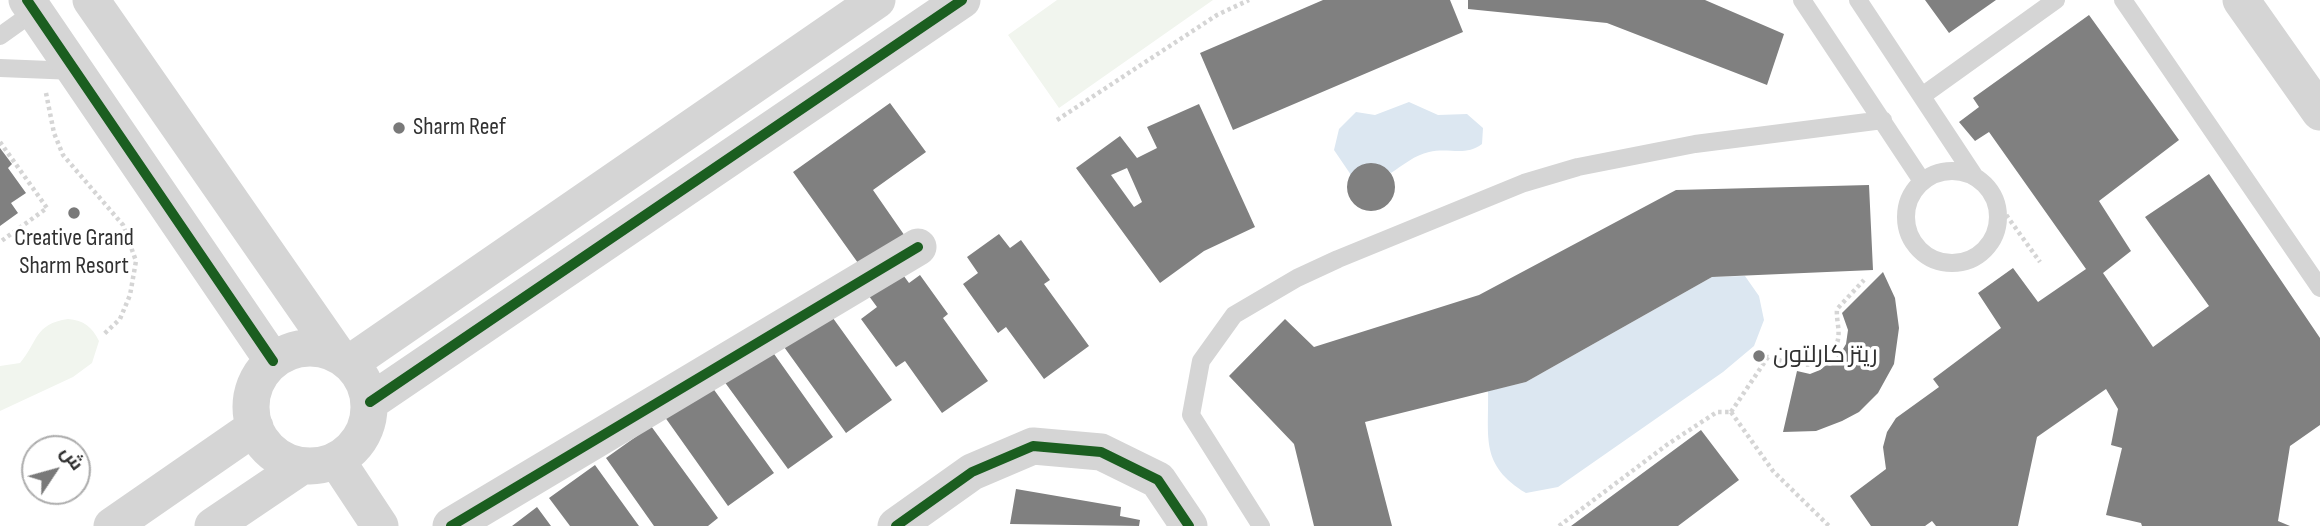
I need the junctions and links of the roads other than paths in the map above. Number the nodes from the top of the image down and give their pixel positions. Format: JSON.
{"nodes":[{"id":1,"x":91,"y":0,"type":"edge"},
{"id":2,"x":877,"y":0,"type":"edge"},
{"id":3,"x":962,"y":0,"type":"edge"},
{"id":4,"x":1802,"y":0,"type":"edge"},
{"id":5,"x":1858,"y":0,"type":"edge"},
{"id":6,"x":2056,"y":0,"type":"edge"},
{"id":7,"x":2123,"y":0,"type":"edge"},
{"id":8,"x":2241,"y":0,"type":"edge"},
{"id":9,"x":31,"y":6,"type":"edge"},
{"id":10,"x":0,"y":36,"type":"edge"},
{"id":11,"x":0,"y":68,"type":"edge"},
{"id":12,"x":60,"y":71,"type":"junction"},
{"id":13,"x":1922,"y":96,"type":"junction"},
{"id":14,"x":2320,"y":112,"type":"edge"},
{"id":15,"x":1883,"y":120,"type":"junction"},
{"id":16,"x":1975,"y":177,"type":"junction"},
{"id":17,"x":1922,"y":181,"type":"junction"},
{"id":18,"x":918,"y":247,"type":"dead end"},
{"id":19,"x":2320,"y":288,"type":"edge"},
{"id":20,"x":344,"y":359,"type":"junction"},
{"id":21,"x":273,"y":361,"type":"junction"},
{"id":22,"x":370,"y":402,"type":"junction"},
{"id":23,"x":255,"y":427,"type":"junction"},
{"id":24,"x":320,"y":463,"type":"junction"},
{"id":25,"x":112,"y":526,"type":"edge"},
{"id":26,"x":213,"y":526,"type":"edge"},
{"id":27,"x":380,"y":526,"type":"edge"},
{"id":28,"x":451,"y":526,"type":"edge"},
{"id":29,"x":896,"y":526,"type":"edge"},
{"id":30,"x":1189,"y":526,"type":"edge"},
{"id":31,"x":1261,"y":526,"type":"edge"}],
"edges":[{"from":1,"to":20,"type":"street"},
{"from":2,"to":20,"type":"street"},
{"from":3,"to":22,"type":"street"},
{"from":4,"to":15,"type":"lane"},
{"from":5,"to":13,"type":"lane"},
{"from":6,"to":13,"type":"lane"},
{"from":7,"to":19,"type":"lane"},
{"from":8,"to":14,"type":"street"},
{"from":9,"to":10,"type":"lane"},
{"from":9,"to":12,"type":"street"},
{"from":11,"to":12,"type":"lane"},
{"from":12,"to":21,"type":"street"},
{"from":13,"to":16,"type":"lane"},
{"from":15,"to":17,"type":"lane"},
{"from":15,"to":31,"type":"lane"},
{"from":16,"to":17,"type":"lane"},
{"from":16,"to":17,"type":"lane"},
{"from":18,"to":28,"type":"street"},
{"from":20,"to":21,"type":"street"},
{"from":20,"to":22,"type":"street"},
{"from":21,"to":23,"type":"street"},
{"from":22,"to":24,"type":"street"},
{"from":23,"to":24,"type":"street"},
{"from":23,"to":25,"type":"street"},
{"from":24,"to":26,"type":"street"},
{"from":24,"to":27,"type":"street"},
{"from":29,"to":30,"type":"street"}]}
